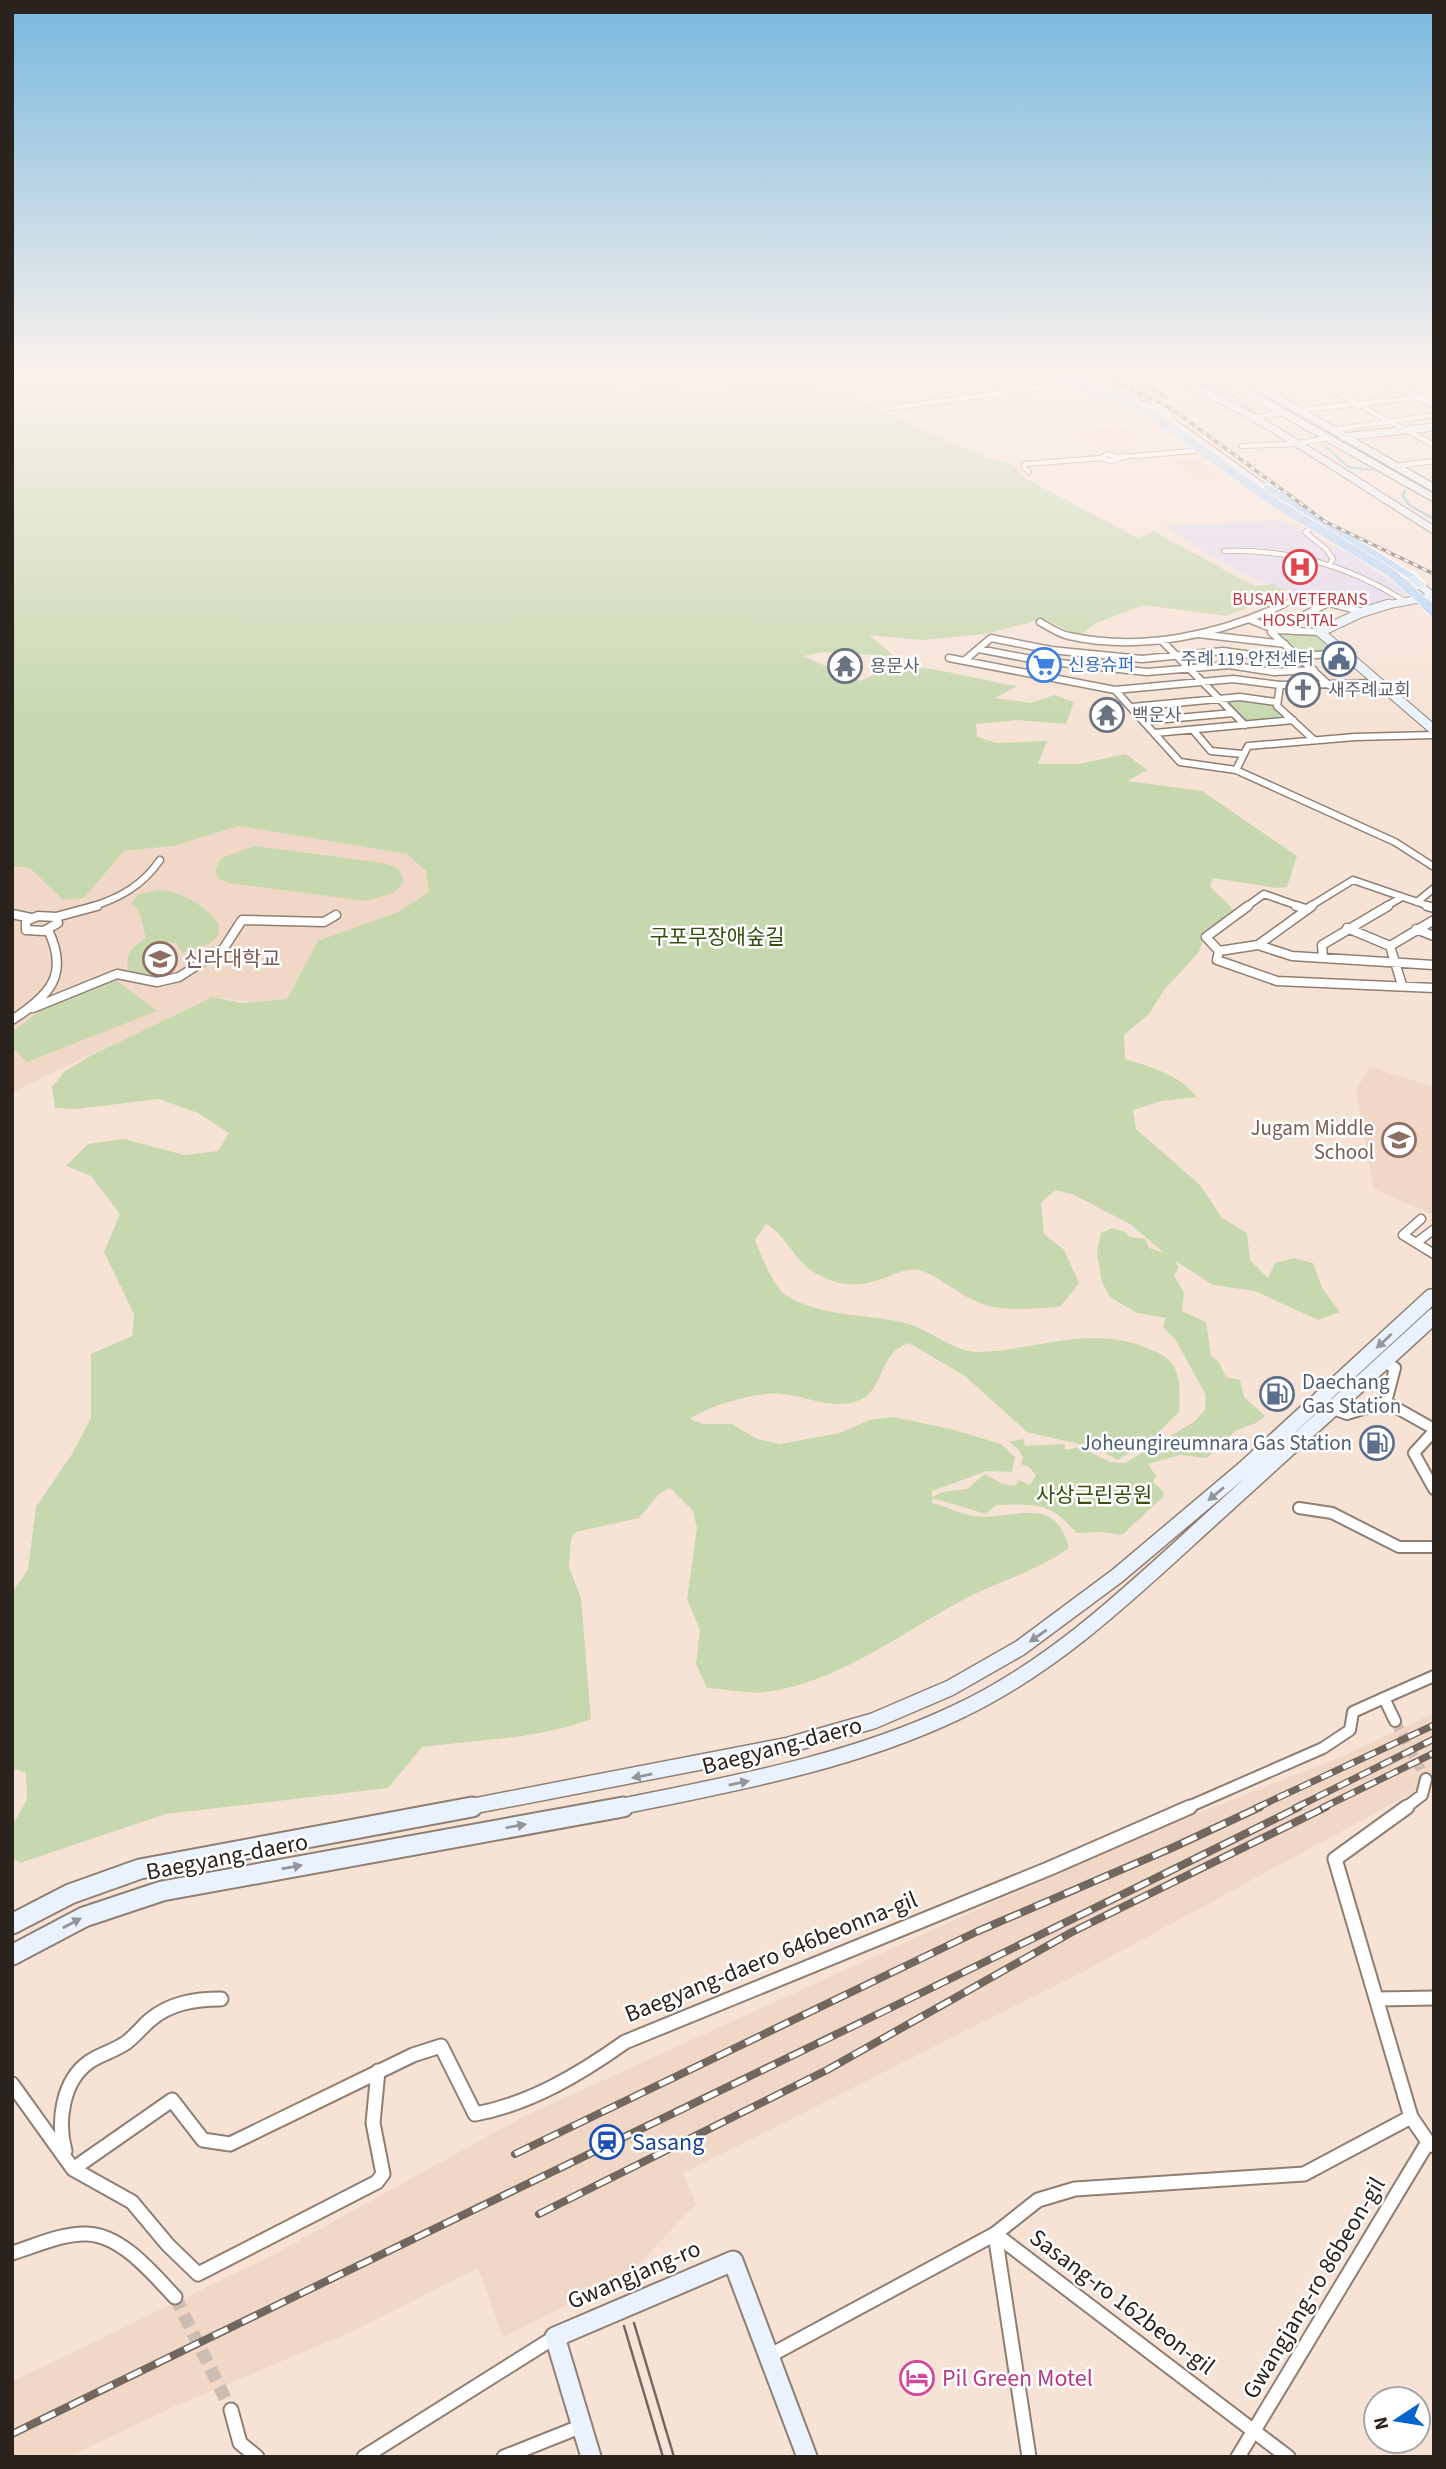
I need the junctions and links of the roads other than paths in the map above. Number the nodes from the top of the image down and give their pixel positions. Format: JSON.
{"nodes":[{"id":1,"x":1246,"y":488,"type":"edge"},
{"id":2,"x":1249,"y":488,"type":"edge"},
{"id":3,"x":1255,"y":488,"type":"edge"},
{"id":4,"x":1262,"y":488,"type":"edge"},
{"id":5,"x":1267,"y":488,"type":"edge"},
{"id":6,"x":1268,"y":488,"type":"edge"},
{"id":7,"x":1366,"y":488,"type":"edge"},
{"id":8,"x":1417,"y":488,"type":"edge"},
{"id":9,"x":1434,"y":498,"type":"edge"},
{"id":10,"x":1312,"y":528,"type":"junction"},
{"id":11,"x":1434,"y":530,"type":"edge"},
{"id":12,"x":1224,"y":551,"type":"dead end"},
{"id":13,"x":1331,"y":562,"type":"junction"},
{"id":14,"x":1390,"y":575,"type":"joint"},
{"id":15,"x":1410,"y":575,"type":"joint"},
{"id":16,"x":1421,"y":585,"type":"junction"},
{"id":17,"x":1407,"y":586,"type":"junction"},
{"id":18,"x":1434,"y":597,"type":"edge"},
{"id":19,"x":1420,"y":598,"type":"junction"},
{"id":20,"x":1403,"y":600,"type":"junction"},
{"id":21,"x":1434,"y":602,"type":"edge"},
{"id":22,"x":1328,"y":603,"type":"junction"},
{"id":23,"x":1360,"y":611,"type":"junction"},
{"id":24,"x":1434,"y":614,"type":"edge"},
{"id":25,"x":1251,"y":620,"type":"junction"},
{"id":26,"x":1040,"y":622,"type":"dead end"},
{"id":27,"x":1276,"y":630,"type":"junction"},
{"id":28,"x":1320,"y":632,"type":"junction"},
{"id":29,"x":1193,"y":634,"type":"junction"},
{"id":30,"x":1067,"y":635,"type":"junction"},
{"id":31,"x":1162,"y":641,"type":"junction"},
{"id":32,"x":1285,"y":644,"type":"junction"},
{"id":33,"x":979,"y":649,"type":"junction"},
{"id":34,"x":1060,"y":650,"type":"junction"},
{"id":35,"x":1344,"y":653,"type":"junction"},
{"id":36,"x":1175,"y":655,"type":"junction"},
{"id":37,"x":1299,"y":657,"type":"junction"},
{"id":38,"x":949,"y":658,"type":"dead end"},
{"id":39,"x":965,"y":660,"type":"junction"},
{"id":40,"x":1055,"y":663,"type":"junction"},
{"id":41,"x":1188,"y":668,"type":"junction"},
{"id":42,"x":1314,"y":670,"type":"junction"},
{"id":43,"x":1049,"y":675,"type":"junction"},
{"id":44,"x":1201,"y":681,"type":"junction"},
{"id":45,"x":1378,"y":683,"type":"junction"},
{"id":46,"x":1280,"y":685,"type":"junction"},
{"id":47,"x":1329,"y":685,"type":"junction"},
{"id":48,"x":1115,"y":690,"type":"junction"},
{"id":49,"x":1218,"y":699,"type":"junction"},
{"id":50,"x":1276,"y":702,"type":"junction"},
{"id":51,"x":1132,"y":707,"type":"junction"},
{"id":52,"x":1233,"y":713,"type":"junction"},
{"id":53,"x":1293,"y":720,"type":"junction"},
{"id":54,"x":1144,"y":721,"type":"junction"},
{"id":55,"x":1245,"y":725,"type":"junction"},
{"id":56,"x":1193,"y":730,"type":"junction"},
{"id":57,"x":1434,"y":732,"type":"edge"},
{"id":58,"x":1155,"y":733,"type":"junction"},
{"id":59,"x":1314,"y":740,"type":"junction"},
{"id":60,"x":1242,"y":754,"type":"junction"},
{"id":61,"x":1236,"y":770,"type":"junction"},
{"id":62,"x":160,"y":860,"type":"dead end"},
{"id":63,"x":1434,"y":866,"type":"edge"},
{"id":64,"x":1434,"y":888,"type":"edge"},
{"id":65,"x":1402,"y":897,"type":"junction"},
{"id":66,"x":1417,"y":902,"type":"junction"},
{"id":67,"x":1434,"y":908,"type":"edge"},
{"id":68,"x":1306,"y":909,"type":"junction"},
{"id":69,"x":12,"y":914,"type":"edge"},
{"id":70,"x":335,"y":915,"type":"dead end"},
{"id":71,"x":56,"y":917,"type":"junction"},
{"id":72,"x":31,"y":918,"type":"junction"},
{"id":73,"x":1434,"y":920,"type":"edge"},
{"id":74,"x":1347,"y":928,"type":"junction"},
{"id":75,"x":1416,"y":929,"type":"junction"},
{"id":76,"x":48,"y":930,"type":"junction"},
{"id":77,"x":1434,"y":936,"type":"edge"},
{"id":78,"x":1258,"y":945,"type":"junction"},
{"id":79,"x":1390,"y":946,"type":"junction"},
{"id":80,"x":1219,"y":951,"type":"junction"},
{"id":81,"x":1322,"y":957,"type":"junction"},
{"id":82,"x":1395,"y":963,"type":"junction"},
{"id":83,"x":1434,"y":965,"type":"edge"},
{"id":84,"x":1402,"y":985,"type":"junction"},
{"id":85,"x":1434,"y":988,"type":"edge"},
{"id":86,"x":33,"y":1008,"type":"junction"},
{"id":87,"x":12,"y":1020,"type":"edge"},
{"id":88,"x":1421,"y":1219,"type":"dead end"},
{"id":89,"x":1433,"y":1230,"type":"edge"},
{"id":90,"x":1416,"y":1243,"type":"junction"},
{"id":91,"x":1434,"y":1254,"type":"edge"},
{"id":92,"x":1434,"y":1295,"type":"edge"},
{"id":93,"x":1434,"y":1316,"type":"edge"},
{"id":94,"x":1384,"y":1362,"type":"junction"},
{"id":95,"x":1387,"y":1402,"type":"junction"},
{"id":96,"x":1315,"y":1403,"type":"junction"},
{"id":97,"x":1334,"y":1409,"type":"junction"},
{"id":98,"x":1434,"y":1430,"type":"edge"},
{"id":99,"x":1434,"y":1489,"type":"edge"},
{"id":100,"x":1299,"y":1508,"type":"dead end"},
{"id":101,"x":1434,"y":1547,"type":"edge"},
{"id":102,"x":1434,"y":1676,"type":"edge"},
{"id":103,"x":1384,"y":1698,"type":"junction"},
{"id":104,"x":1395,"y":1721,"type":"tunnel mouth"},
{"id":105,"x":1426,"y":1779,"type":"dead end"},
{"id":106,"x":12,"y":1924,"type":"edge"},
{"id":107,"x":12,"y":1955,"type":"edge"},
{"id":108,"x":1434,"y":1998,"type":"edge"},
{"id":109,"x":221,"y":1999,"type":"dead end"},
{"id":110,"x":1378,"y":1999,"type":"junction"},
{"id":111,"x":378,"y":2071,"type":"junction"},
{"id":112,"x":12,"y":2084,"type":"edge"},
{"id":113,"x":1411,"y":2117,"type":"junction"},
{"id":114,"x":1431,"y":2144,"type":"edge"},
{"id":115,"x":72,"y":2169,"type":"junction"},
{"id":116,"x":995,"y":2234,"type":"junction"},
{"id":117,"x":12,"y":2253,"type":"edge"},
{"id":118,"x":175,"y":2297,"type":"tunnel mouth"},
{"id":119,"x":555,"y":2337,"type":"junction"},
{"id":120,"x":769,"y":2356,"type":"junction"},
{"id":121,"x":232,"y":2410,"type":"tunnel mouth"},
{"id":122,"x":582,"y":2426,"type":"junction"},
{"id":123,"x":1254,"y":2431,"type":"junction"},
{"id":124,"x":257,"y":2457,"type":"edge"},
{"id":125,"x":364,"y":2457,"type":"edge"},
{"id":126,"x":504,"y":2457,"type":"edge"},
{"id":127,"x":591,"y":2457,"type":"edge"},
{"id":128,"x":807,"y":2457,"type":"edge"},
{"id":129,"x":1029,"y":2457,"type":"edge"},
{"id":130,"x":1238,"y":2457,"type":"edge"},
{"id":131,"x":1288,"y":2457,"type":"edge"}],
"edges":[{"from":1,"to":14,"type":"highway","bridge":true},
{"from":2,"to":10,"type":"main road"},
{"from":3,"to":24,"type":"highway","bridge":true},
{"from":4,"to":21,"type":"highway","bridge":true},
{"from":5,"to":16,"type":"main road"},
{"from":6,"to":15,"type":"highway","bridge":true},
{"from":7,"to":11,"type":"main road"},
{"from":8,"to":9,"type":"main road"},
{"from":10,"to":13,"type":"street"},
{"from":10,"to":17,"type":"main road"},
{"from":12,"to":13,"type":"street"},
{"from":13,"to":20,"type":"street"},
{"from":14,"to":17,"type":"main road"},
{"from":15,"to":16,"type":"main road"},
{"from":16,"to":18,"type":"main road"},
{"from":17,"to":19,"type":"main road"},
{"from":18,"to":19,"type":"main road"},
{"from":19,"to":20,"type":"main road"},
{"from":19,"to":24,"type":"main road"},
{"from":20,"to":23,"type":"main road"},
{"from":22,"to":23,"type":"street"},
{"from":22,"to":25,"type":"street"},
{"from":22,"to":27,"type":"street"},
{"from":23,"to":28,"type":"main road"},
{"from":25,"to":27,"type":"street"},
{"from":25,"to":29,"type":"street"},
{"from":26,"to":30,"type":"street"},
{"from":27,"to":28,"type":"street"},
{"from":27,"to":32,"type":"street"},
{"from":28,"to":35,"type":"main road"},
{"from":29,"to":31,"type":"street"},
{"from":29,"to":32,"type":"street"},
{"from":30,"to":31,"type":"street"},
{"from":30,"to":34,"type":"street"},
{"from":31,"to":36,"type":"street"},
{"from":32,"to":37,"type":"street"},
{"from":33,"to":34,"type":"street"},
{"from":33,"to":39,"type":"street"},
{"from":33,"to":40,"type":"street"},
{"from":34,"to":36,"type":"street"},
{"from":34,"to":40,"type":"street"},
{"from":35,"to":37,"type":"street"},
{"from":35,"to":45,"type":"main road"},
{"from":36,"to":37,"type":"street"},
{"from":36,"to":41,"type":"street"},
{"from":37,"to":42,"type":"street"},
{"from":38,"to":39,"type":"street"},
{"from":39,"to":43,"type":"street"},
{"from":40,"to":41,"type":"street"},
{"from":40,"to":43,"type":"street"},
{"from":41,"to":42,"type":"street"},
{"from":41,"to":44,"type":"street"},
{"from":42,"to":47,"type":"street"},
{"from":43,"to":48,"type":"street"},
{"from":44,"to":46,"type":"street"},
{"from":44,"to":48,"type":"street"},
{"from":44,"to":49,"type":"street"},
{"from":45,"to":47,"type":"street"},
{"from":45,"to":57,"type":"main road"},
{"from":46,"to":47,"type":"street"},
{"from":46,"to":50,"type":"street"},
{"from":48,"to":51,"type":"street"},
{"from":49,"to":50,"type":"street"},
{"from":49,"to":51,"type":"street"},
{"from":49,"to":52,"type":"street"},
{"from":50,"to":53,"type":"street"},
{"from":51,"to":54,"type":"street"},
{"from":52,"to":54,"type":"street"},
{"from":52,"to":55,"type":"street"},
{"from":53,"to":55,"type":"street"},
{"from":53,"to":59,"type":"street"},
{"from":54,"to":58,"type":"street"},
{"from":55,"to":56,"type":"street"},
{"from":56,"to":58,"type":"street"},
{"from":56,"to":60,"type":"street"},
{"from":57,"to":59,"type":"street"},
{"from":58,"to":61,"type":"street"},
{"from":59,"to":60,"type":"street"},
{"from":60,"to":61,"type":"street"},
{"from":61,"to":63,"type":"street"},
{"from":62,"to":71,"type":"street"},
{"from":64,"to":66,"type":"street"},
{"from":65,"to":66,"type":"street"},
{"from":65,"to":68,"type":"street"},
{"from":65,"to":74,"type":"street"},
{"from":66,"to":67,"type":"street"},
{"from":68,"to":78,"type":"street"},
{"from":68,"to":80,"type":"street"},
{"from":69,"to":72,"type":"street"},
{"from":70,"to":86,"type":"street"},
{"from":71,"to":72,"type":"street"},
{"from":71,"to":76,"type":"street"},
{"from":72,"to":76,"type":"street"},
{"from":73,"to":75,"type":"street"},
{"from":74,"to":79,"type":"street"},
{"from":74,"to":81,"type":"street"},
{"from":75,"to":77,"type":"street"},
{"from":75,"to":79,"type":"street"},
{"from":76,"to":86,"type":"street"},
{"from":78,"to":80,"type":"street"},
{"from":78,"to":81,"type":"street"},
{"from":79,"to":82,"type":"street"},
{"from":80,"to":84,"type":"street"},
{"from":81,"to":82,"type":"street"},
{"from":82,"to":83,"type":"street"},
{"from":82,"to":84,"type":"street"},
{"from":84,"to":85,"type":"street"},
{"from":86,"to":87,"type":"street"},
{"from":88,"to":90,"type":"street"},
{"from":89,"to":90,"type":"street"},
{"from":90,"to":91,"type":"street"},
{"from":92,"to":96,"type":"main road","name":"Baegyang-daero","one_way":true},
{"from":93,"to":94,"type":"main road","name":"Baegyang-daero"},
{"from":94,"to":95,"type":"street"},
{"from":94,"to":97,"type":"main road","name":"Baegyang-daero"},
{"from":95,"to":97,"type":"street"},
{"from":95,"to":98,"type":"street"},
{"from":96,"to":97,"type":"street"},
{"from":96,"to":106,"type":"main road","name":"Baegyang-daero","one_way":true},
{"from":107,"to":97,"type":"main road","name":"Baegyang-daero","one_way":true},
{"from":98,"to":99,"type":"street"},
{"from":100,"to":101,"type":"street"},
{"from":102,"to":103,"type":"street"},
{"from":103,"to":104,"type":"street"},
{"from":103,"to":111,"type":"street","name":"Baegyang-daero 646beonna-gil"},
{"from":105,"to":110,"type":"street"},
{"from":108,"to":110,"type":"street"},
{"from":109,"to":115,"type":"street"},
{"from":110,"to":113,"type":"street"},
{"from":111,"to":115,"type":"street","name":"Baegyang-daero 646beonna-gil"},
{"from":111,"to":115,"type":"street"},
{"from":112,"to":115,"type":"street"},
{"from":113,"to":114,"type":"street"},
{"from":113,"to":116,"type":"street"},
{"from":114,"to":123,"type":"street","name":"Gwangjang-ro 86beon-gil"},
{"from":116,"to":120,"type":"street"},
{"from":116,"to":123,"type":"street","name":"Sasang-ro 162beon-gil"},
{"from":116,"to":129,"type":"street"},
{"from":117,"to":118,"type":"street"},
{"from":119,"to":120,"type":"main road","name":"Gwangjang-ro"},
{"from":119,"to":122,"type":"main road","name":"Gwangjang-ro"},
{"from":119,"to":125,"type":"street"},
{"from":120,"to":128,"type":"main road","name":"Gwangjang-ro"},
{"from":121,"to":124,"type":"street"},
{"from":122,"to":126,"type":"street"},
{"from":122,"to":127,"type":"main road","name":"Gwangjang-ro"},
{"from":123,"to":130,"type":"street","name":"Gwangjang-ro 86beon-gil"},
{"from":123,"to":131,"type":"street","name":"Sasang-ro 162beon-gil"}]}
